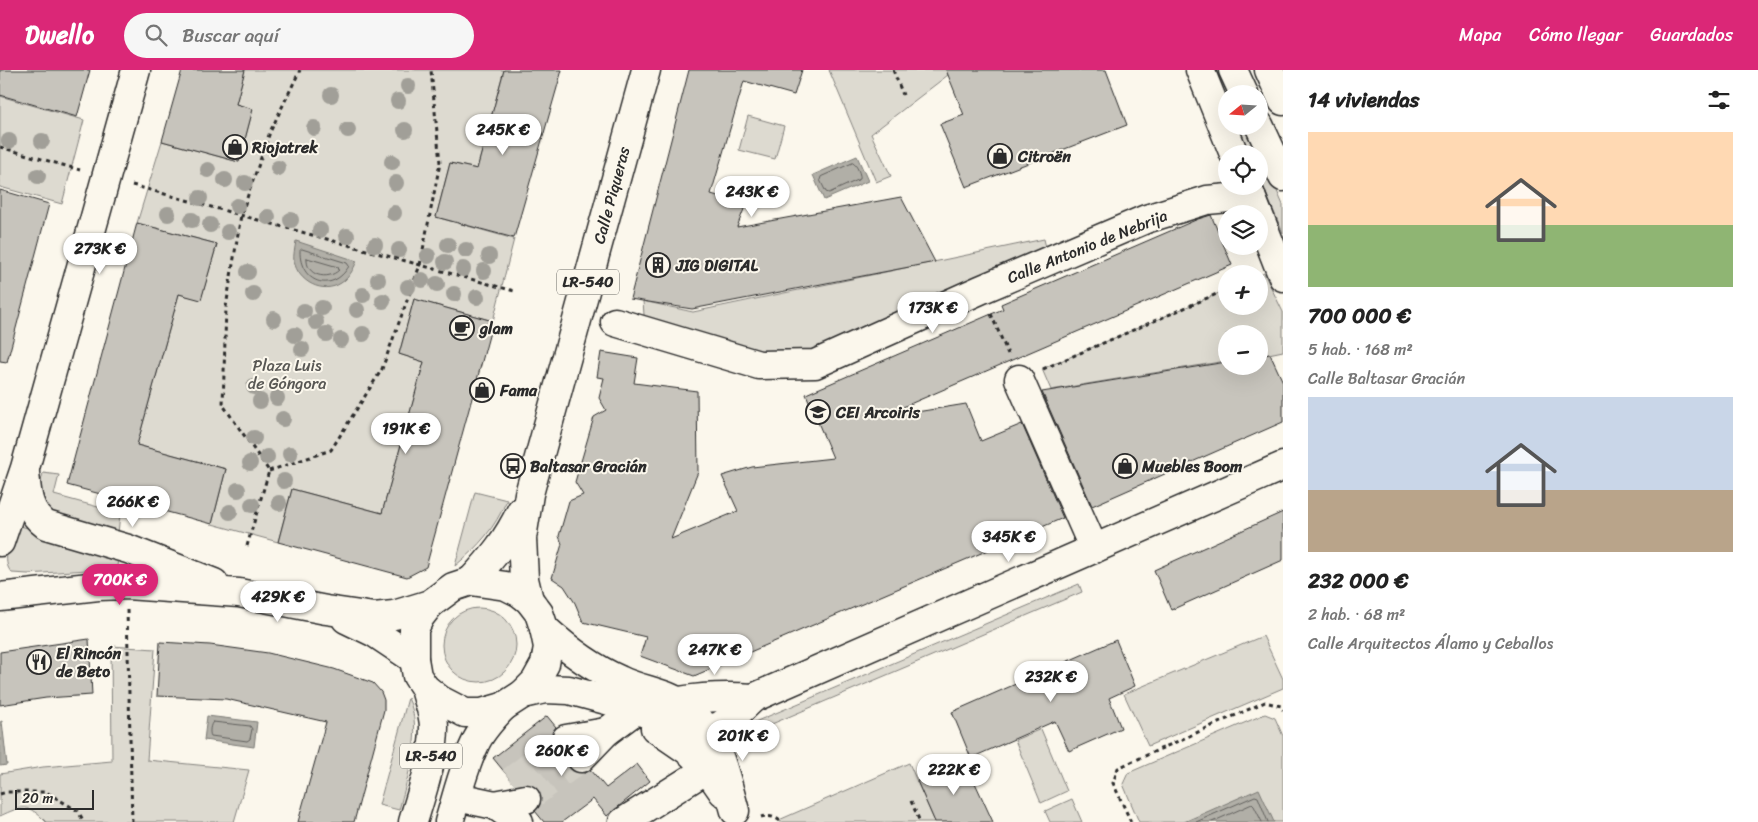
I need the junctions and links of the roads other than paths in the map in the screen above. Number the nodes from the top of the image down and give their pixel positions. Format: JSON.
{"nodes":[{"id":1,"x":136,"y":70,"type":"edge"},
{"id":2,"x":646,"y":70,"type":"edge"},
{"id":3,"x":1200,"y":70,"type":"edge"},
{"id":4,"x":1233,"y":70,"type":"edge"},
{"id":5,"x":1269,"y":70,"type":"edge"},
{"id":6,"x":1240,"y":85,"type":"edge"},
{"id":7,"x":1283,"y":102,"type":"edge"},
{"id":8,"x":1264,"y":135,"type":"edge"},
{"id":9,"x":1230,"y":145,"type":"edge"},
{"id":10,"x":1283,"y":177,"type":"edge"},
{"id":11,"x":1254,"y":203,"type":"edge"},
{"id":12,"x":1283,"y":277,"type":"edge"},
{"id":13,"x":615,"y":322,"type":"dead end"},
{"id":14,"x":1019,"y":379,"type":"road end"},
{"id":15,"x":1283,"y":466,"type":"edge"},
{"id":16,"x":25,"y":468,"type":"junction"},
{"id":17,"x":529,"y":494,"type":"junction"},
{"id":18,"x":0,"y":542,"type":"edge"},
{"id":19,"x":1094,"y":549,"type":"junction"},
{"id":20,"x":471,"y":581,"type":"junction"},
{"id":21,"x":238,"y":593,"type":"junction"},
{"id":22,"x":0,"y":597,"type":"edge"},
{"id":23,"x":529,"y":600,"type":"junction"},
{"id":24,"x":430,"y":604,"type":"junction"},
{"id":25,"x":326,"y":610,"type":"junction"},
{"id":26,"x":544,"y":628,"type":"junction"},
{"id":27,"x":414,"y":659,"type":"junction"},
{"id":28,"x":425,"y":688,"type":"junction"},
{"id":29,"x":752,"y":698,"type":"junction"},
{"id":30,"x":513,"y":701,"type":"junction"},
{"id":31,"x":679,"y":701,"type":"junction"},
{"id":32,"x":627,"y":708,"type":"junction"},
{"id":33,"x":713,"y":745,"type":"junction"},
{"id":34,"x":573,"y":748,"type":"tunnel mouth"},
{"id":35,"x":519,"y":801,"type":"tunnel mouth"},
{"id":36,"x":453,"y":810,"type":"edge"},
{"id":37,"x":745,"y":817,"type":"edge"},
{"id":38,"x":413,"y":822,"type":"edge"},
{"id":39,"x":623,"y":822,"type":"edge"}],
"edges":[{"from":1,"to":16,"type":"main road"},
{"from":2,"to":17,"type":"main road","name":"Calle Piqueras","number":"LR-540"},
{"from":3,"to":9,"type":"main road"},
{"from":4,"to":6,"type":"main road"},
{"from":5,"to":7,"type":"main road"},
{"from":8,"to":10,"type":"main road"},
{"from":11,"to":12,"type":"main road"},
{"from":11,"to":13,"type":"main road","name":"Calle Antonio de Nebrija"},
{"from":14,"to":19,"type":"main road"},
{"from":15,"to":19,"type":"main road"},
{"from":16,"to":18,"type":"main road"},
{"from":16,"to":21,"type":"main road"},
{"from":17,"to":20,"type":"main road","name":"Calle Piqueras","number":"LR-540"},
{"from":17,"to":23,"type":"main road","name":"Calle Piqueras","number":"LR-540"},
{"from":19,"to":29,"type":"main road"},
{"from":20,"to":23,"type":"main road","number":"LR-540"},
{"from":20,"to":24,"type":"main road","number":"LR-540"},
{"from":21,"to":22,"type":"main road"},
{"from":21,"to":25,"type":"main road"},
{"from":23,"to":26,"type":"main road","number":"LR-540"},
{"from":24,"to":25,"type":"main road"},
{"from":24,"to":27,"type":"main road","number":"LR-540"},
{"from":25,"to":27,"type":"main road"},
{"from":26,"to":30,"type":"main road","number":"LR-540"},
{"from":26,"to":31,"type":"main road"},
{"from":27,"to":28,"type":"main road","number":"LR-540"},
{"from":28,"to":30,"type":"main road"},
{"from":28,"to":38,"type":"main road","number":"LR-540"},
{"from":29,"to":31,"type":"main road"},
{"from":29,"to":33,"type":"main road"},
{"from":30,"to":32,"type":"main road"},
{"from":30,"to":36,"type":"main road","number":"LR-540"},
{"from":31,"to":33,"type":"main road"},
{"from":32,"to":33,"type":"main road"},
{"from":32,"to":33,"type":"main road"},
{"from":32,"to":34,"type":"main road"},
{"from":33,"to":37,"type":"main road"},
{"from":33,"to":39,"type":"main road"},
{"from":35,"to":36,"type":"main road"}]}
